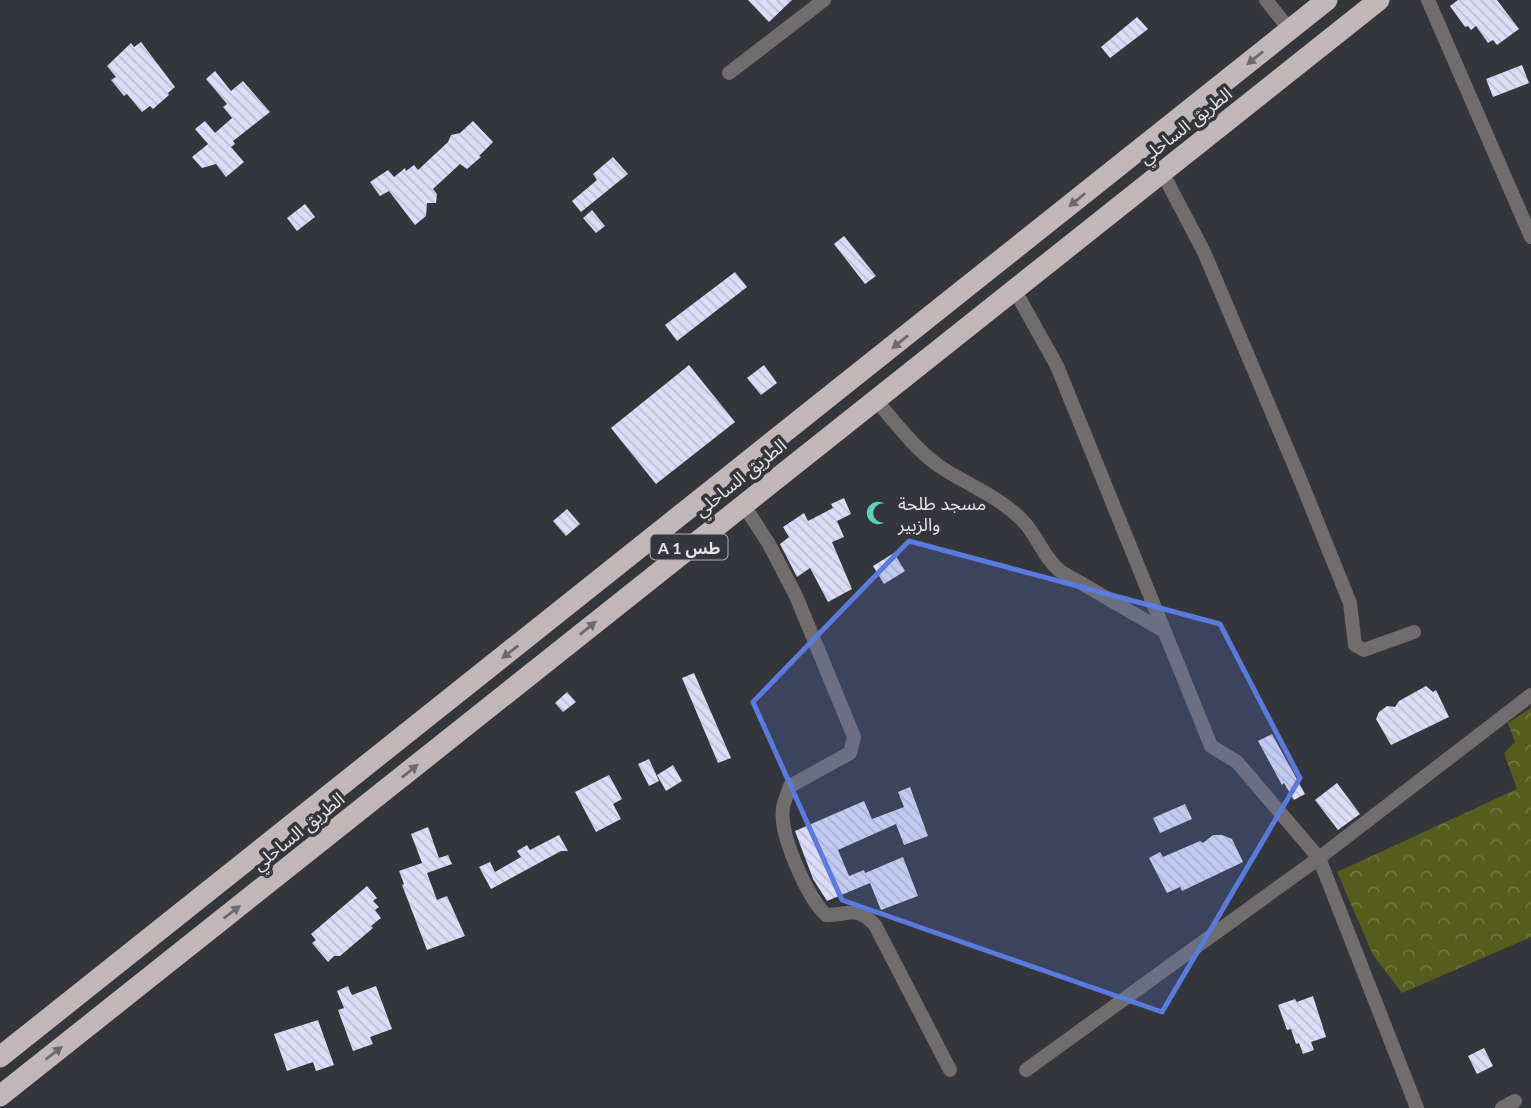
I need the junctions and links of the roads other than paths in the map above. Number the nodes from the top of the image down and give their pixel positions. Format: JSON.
{"nodes":[{"id":1,"x":824,"y":0,"type":"edge"},
{"id":2,"x":1266,"y":0,"type":"edge"},
{"id":3,"x":1327,"y":0,"type":"edge"},
{"id":4,"x":1379,"y":0,"type":"edge"},
{"id":5,"x":1428,"y":0,"type":"edge"},
{"id":6,"x":1290,"y":30,"type":"junction"},
{"id":7,"x":729,"y":73,"type":"dead end"},
{"id":8,"x":1163,"y":172,"type":"junction"},
{"id":9,"x":1531,"y":237,"type":"edge"},
{"id":10,"x":1014,"y":289,"type":"junction"},
{"id":11,"x":875,"y":399,"type":"junction"},
{"id":12,"x":743,"y":504,"type":"junction"},
{"id":13,"x":1164,"y":631,"type":"junction"},
{"id":14,"x":1414,"y":632,"type":"dead end"},
{"id":15,"x":1531,"y":695,"type":"edge"},
{"id":16,"x":1319,"y":858,"type":"junction"},
{"id":17,"x":0,"y":1057,"type":"edge"},
{"id":18,"x":950,"y":1070,"type":"dead end"},
{"id":19,"x":1026,"y":1070,"type":"dead end"},
{"id":20,"x":0,"y":1096,"type":"edge"},
{"id":21,"x":1416,"y":1108,"type":"edge"}],
"edges":[{"from":1,"to":7,"type":"street"},
{"from":2,"to":6,"type":"street"},
{"from":3,"to":6,"type":"highway","name":"الطريق الساحلي","number":"A 1 طس"},
{"from":4,"to":8,"type":"highway","name":"الطريق الساحلي","number":"A 1 طس"},
{"from":5,"to":9,"type":"street"},
{"from":6,"to":17,"type":"highway","name":"الطريق الساحلي","number":"A 1 طس","one_way":true},
{"from":8,"to":10,"type":"highway","name":"الطريق الساحلي","number":"A 1 طس"},
{"from":8,"to":14,"type":"street"},
{"from":10,"to":11,"type":"highway","name":"الطريق الساحلي","number":"A 1 طس"},
{"from":10,"to":13,"type":"street"},
{"from":11,"to":12,"type":"highway","name":"الطريق الساحلي","number":"A 1 طس"},
{"from":11,"to":13,"type":"street"},
{"from":12,"to":18,"type":"street"},
{"from":20,"to":12,"type":"highway","name":"الطريق الساحلي","number":"A 1 طس","one_way":true},
{"from":13,"to":16,"type":"street"},
{"from":15,"to":16,"type":"street"},
{"from":16,"to":19,"type":"street"},
{"from":16,"to":21,"type":"street"}]}
